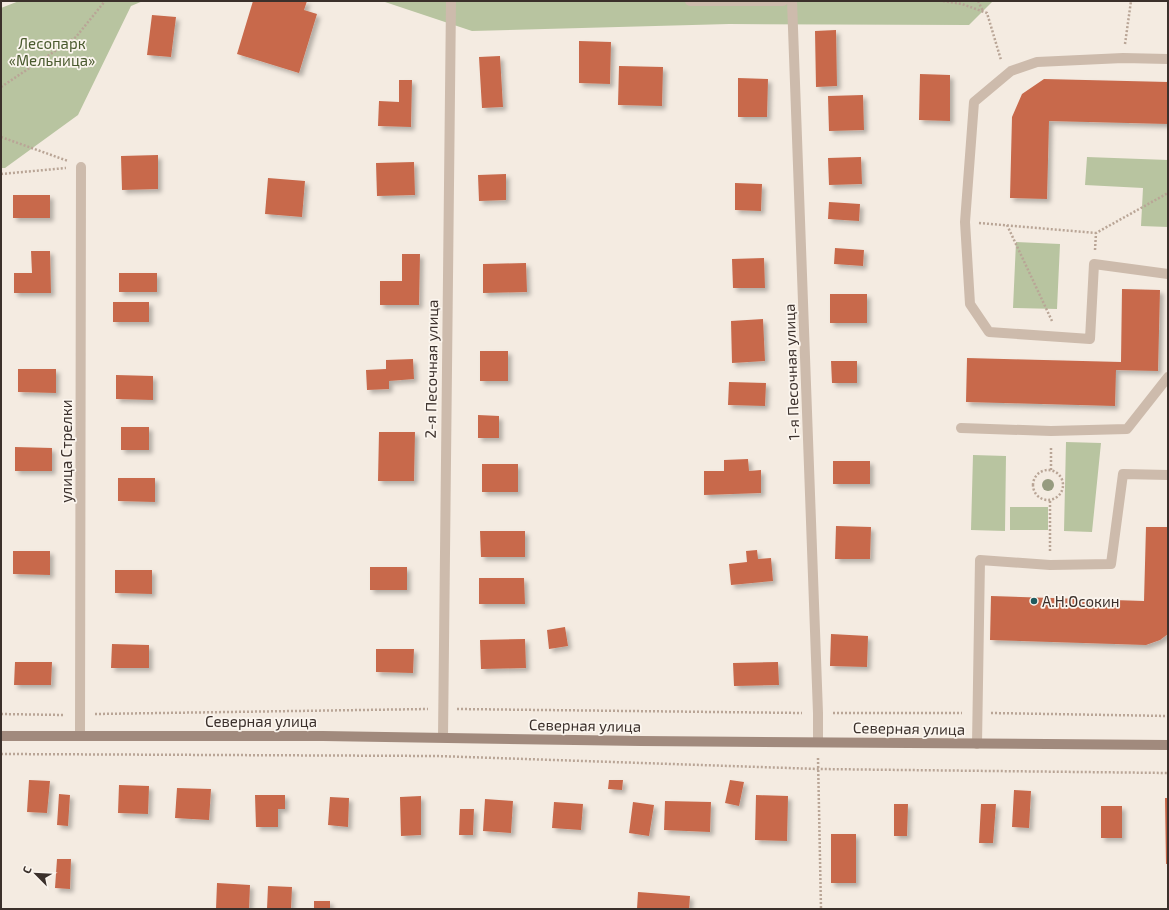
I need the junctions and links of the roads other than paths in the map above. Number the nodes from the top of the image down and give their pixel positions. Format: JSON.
{"nodes":[{"id":1,"x":450,"y":1,"type":"edge"},
{"id":2,"x":690,"y":1,"type":"edge"},
{"id":3,"x":783,"y":1,"type":"edge"},
{"id":4,"x":792,"y":1,"type":"edge"},
{"id":5,"x":1168,"y":59,"type":"edge"},
{"id":6,"x":81,"y":167,"type":"road end"},
{"id":7,"x":1168,"y":274,"type":"edge"},
{"id":8,"x":1168,"y":378,"type":"edge"},
{"id":9,"x":961,"y":428,"type":"dead end"},
{"id":10,"x":1168,"y":475,"type":"edge"},
{"id":11,"x":80,"y":735,"type":"junction"},
{"id":12,"x":1,"y":736,"type":"edge"},
{"id":13,"x":443,"y":737,"type":"junction"},
{"id":14,"x":818,"y":742,"type":"junction"},
{"id":15,"x":977,"y":744,"type":"junction"},
{"id":16,"x":1168,"y":745,"type":"edge"}],
"edges":[{"from":1,"to":13,"type":"street","name":"2-я Песочная улица"},
{"from":2,"to":3,"type":"street"},
{"from":4,"to":14,"type":"street","name":"1-я Песочная улица"},
{"from":5,"to":7,"type":"street"},
{"from":6,"to":11,"type":"street","name":"улица Стрелки"},
{"from":8,"to":9,"type":"street"},
{"from":10,"to":15,"type":"street"},
{"from":11,"to":12,"type":"main road","name":"Северная улица"},
{"from":11,"to":13,"type":"main road","name":"Северная улица"},
{"from":13,"to":14,"type":"main road","name":"Северная улица"},
{"from":14,"to":15,"type":"main road","name":"Северная улица"},
{"from":15,"to":16,"type":"main road","name":"Северная улица"}]}
